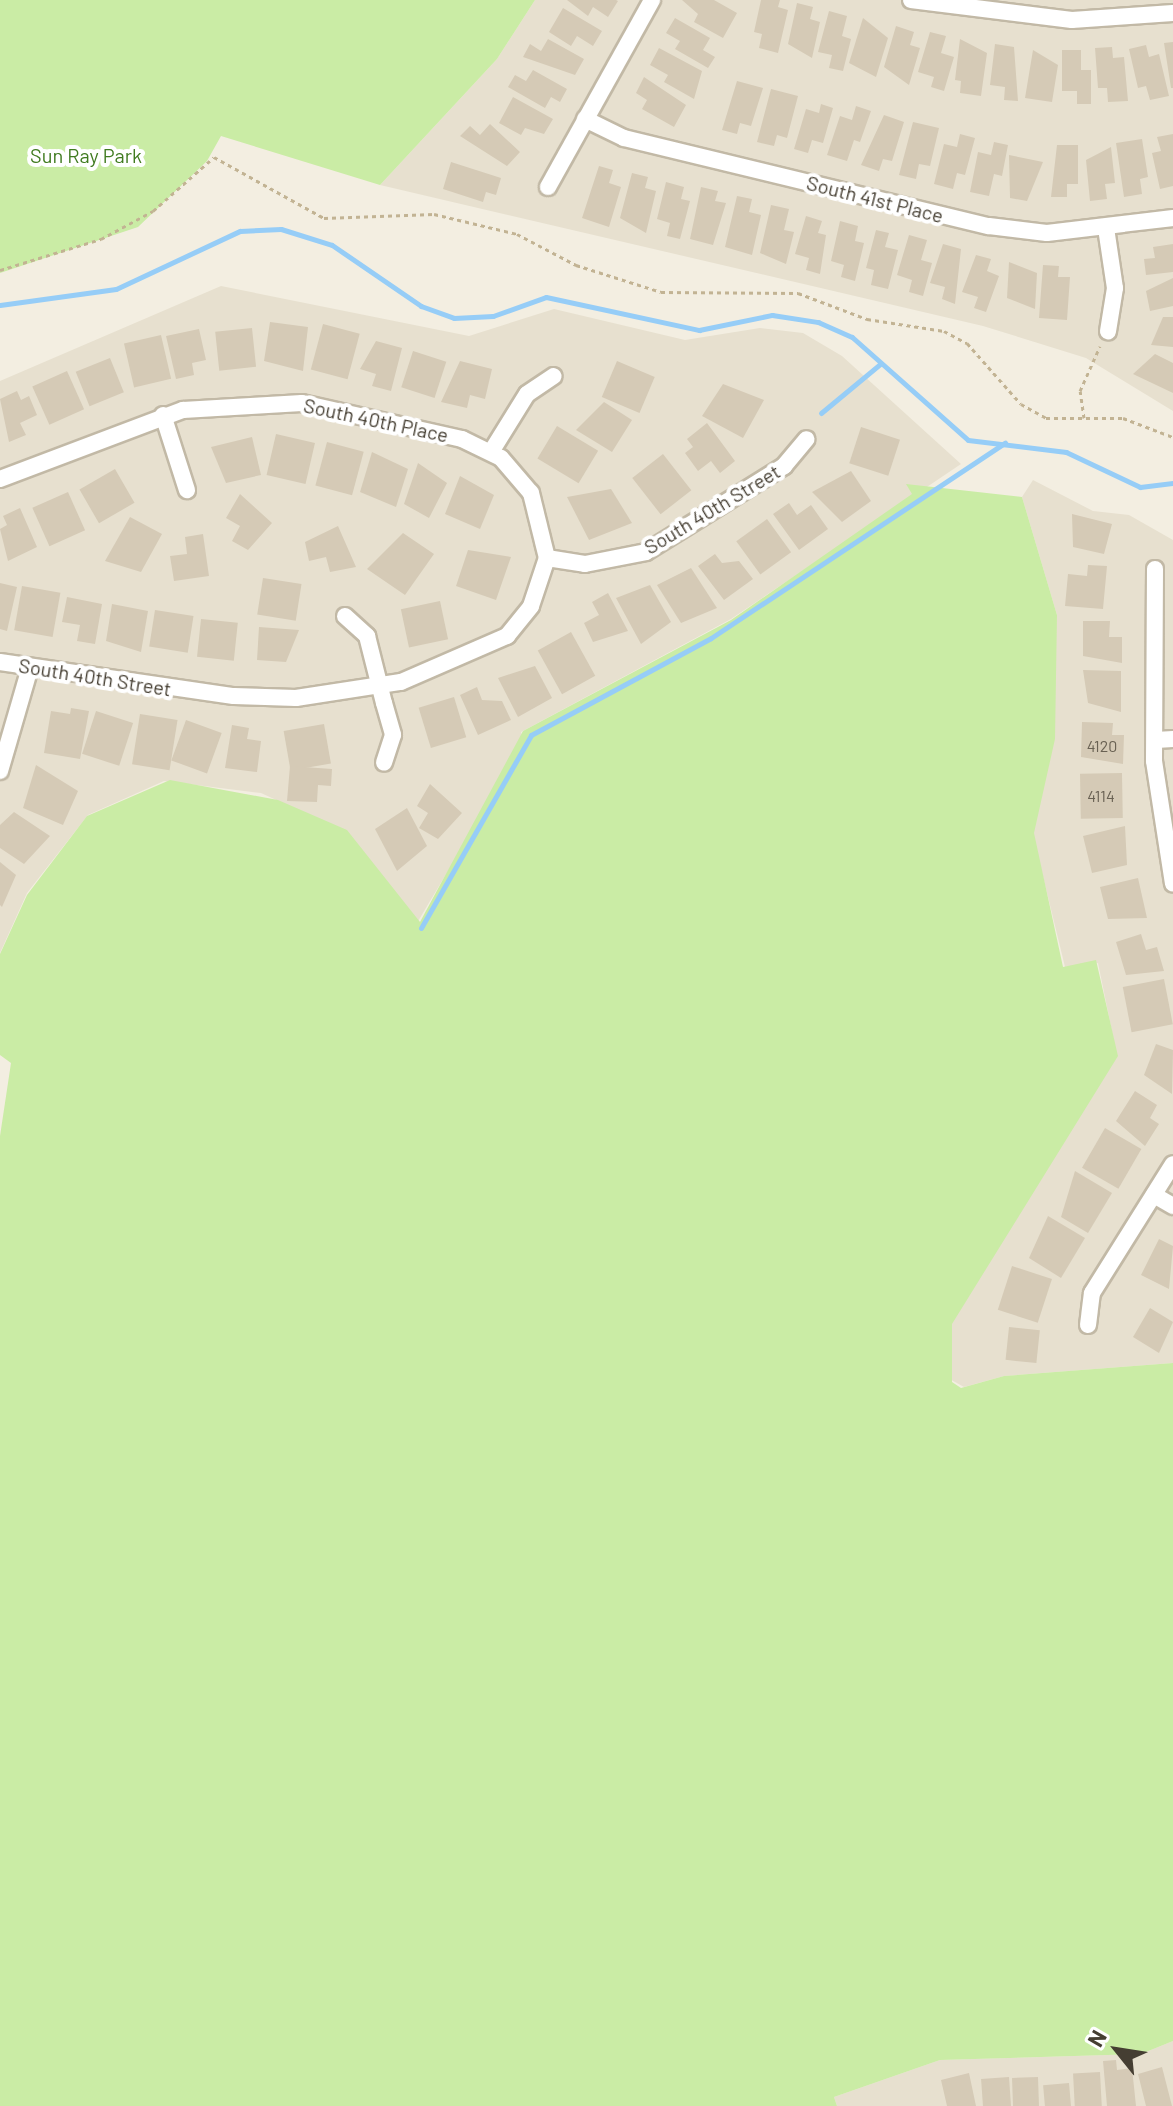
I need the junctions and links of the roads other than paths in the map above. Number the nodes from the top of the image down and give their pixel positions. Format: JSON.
{"nodes":[{"id":1,"x":652,"y":0,"type":"edge"},
{"id":2,"x":911,"y":0,"type":"edge"},
{"id":3,"x":1173,"y":13,"type":"edge"},
{"id":4,"x":585,"y":119,"type":"junction"},
{"id":5,"x":548,"y":187,"type":"dead end"},
{"id":6,"x":1173,"y":218,"type":"edge"},
{"id":7,"x":1106,"y":228,"type":"junction"},
{"id":8,"x":1108,"y":331,"type":"road end"},
{"id":9,"x":554,"y":376,"type":"dead end"},
{"id":10,"x":163,"y":415,"type":"junction"},
{"id":11,"x":807,"y":439,"type":"dead end"},
{"id":12,"x":491,"y":452,"type":"junction"},
{"id":13,"x":0,"y":479,"type":"edge"},
{"id":14,"x":187,"y":490,"type":"dead end"},
{"id":15,"x":547,"y":558,"type":"junction"},
{"id":16,"x":1155,"y":569,"type":"dead end"},
{"id":17,"x":345,"y":616,"type":"dead end"},
{"id":18,"x":0,"y":662,"type":"edge"},
{"id":19,"x":30,"y":668,"type":"junction"},
{"id":20,"x":380,"y":686,"type":"junction"},
{"id":21,"x":1165,"y":739,"type":"edge"},
{"id":22,"x":384,"y":763,"type":"dead end"},
{"id":23,"x":0,"y":771,"type":"edge"},
{"id":24,"x":1173,"y":884,"type":"edge"},
{"id":25,"x":1173,"y":1164,"type":"edge"},
{"id":26,"x":1154,"y":1195,"type":"junction"},
{"id":27,"x":1173,"y":1206,"type":"edge"},
{"id":28,"x":1088,"y":1325,"type":"dead end"}],
"edges":[{"from":1,"to":4,"type":"street"},
{"from":2,"to":3,"type":"street"},
{"from":4,"to":5,"type":"street"},
{"from":4,"to":7,"type":"street","name":"South 41st Place"},
{"from":6,"to":7,"type":"street","name":"South 41st Place"},
{"from":7,"to":8,"type":"street"},
{"from":9,"to":12,"type":"street"},
{"from":10,"to":12,"type":"street","name":"South 40th Place"},
{"from":10,"to":13,"type":"street","name":"South 40th Place"},
{"from":10,"to":14,"type":"street"},
{"from":11,"to":15,"type":"street","name":"South 40th Street"},
{"from":12,"to":15,"type":"street"},
{"from":15,"to":20,"type":"street","name":"South 40th Street"},
{"from":16,"to":21,"type":"street"},
{"from":17,"to":20,"type":"street"},
{"from":18,"to":19,"type":"street","name":"South 40th Street"},
{"from":19,"to":20,"type":"street","name":"South 40th Street"},
{"from":19,"to":23,"type":"street"},
{"from":20,"to":22,"type":"street"},
{"from":21,"to":24,"type":"street"},
{"from":25,"to":26,"type":"street"},
{"from":26,"to":27,"type":"street"},
{"from":26,"to":28,"type":"street"}]}
